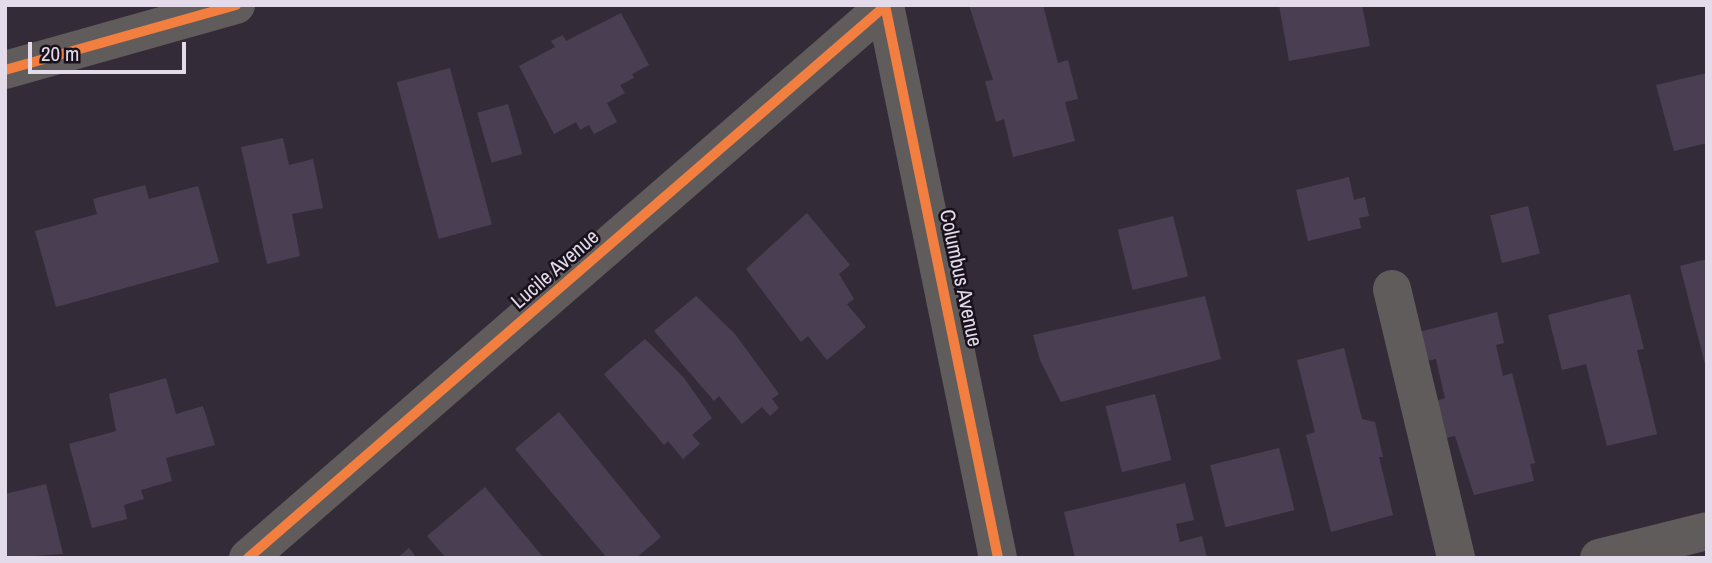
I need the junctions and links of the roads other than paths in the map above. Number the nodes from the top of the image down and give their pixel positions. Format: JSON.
{"nodes":[{"id":1,"x":236,"y":5,"type":"edge"},
{"id":2,"x":885,"y":6,"type":"edge"},
{"id":3,"x":5,"y":70,"type":"edge"},
{"id":4,"x":1392,"y":289,"type":"dead end"},
{"id":5,"x":1707,"y":531,"type":"edge"},
{"id":6,"x":248,"y":558,"type":"edge"},
{"id":7,"x":998,"y":558,"type":"edge"},
{"id":8,"x":1456,"y":558,"type":"edge"},
{"id":9,"x":1599,"y":558,"type":"edge"}],
"edges":[{"from":1,"to":3,"type":"street"},
{"from":2,"to":6,"type":"street","name":"Lucile Avenue"},
{"from":2,"to":7,"type":"street","name":"Columbus Avenue"},
{"from":4,"to":8,"type":"street"},
{"from":5,"to":9,"type":"street"}]}
